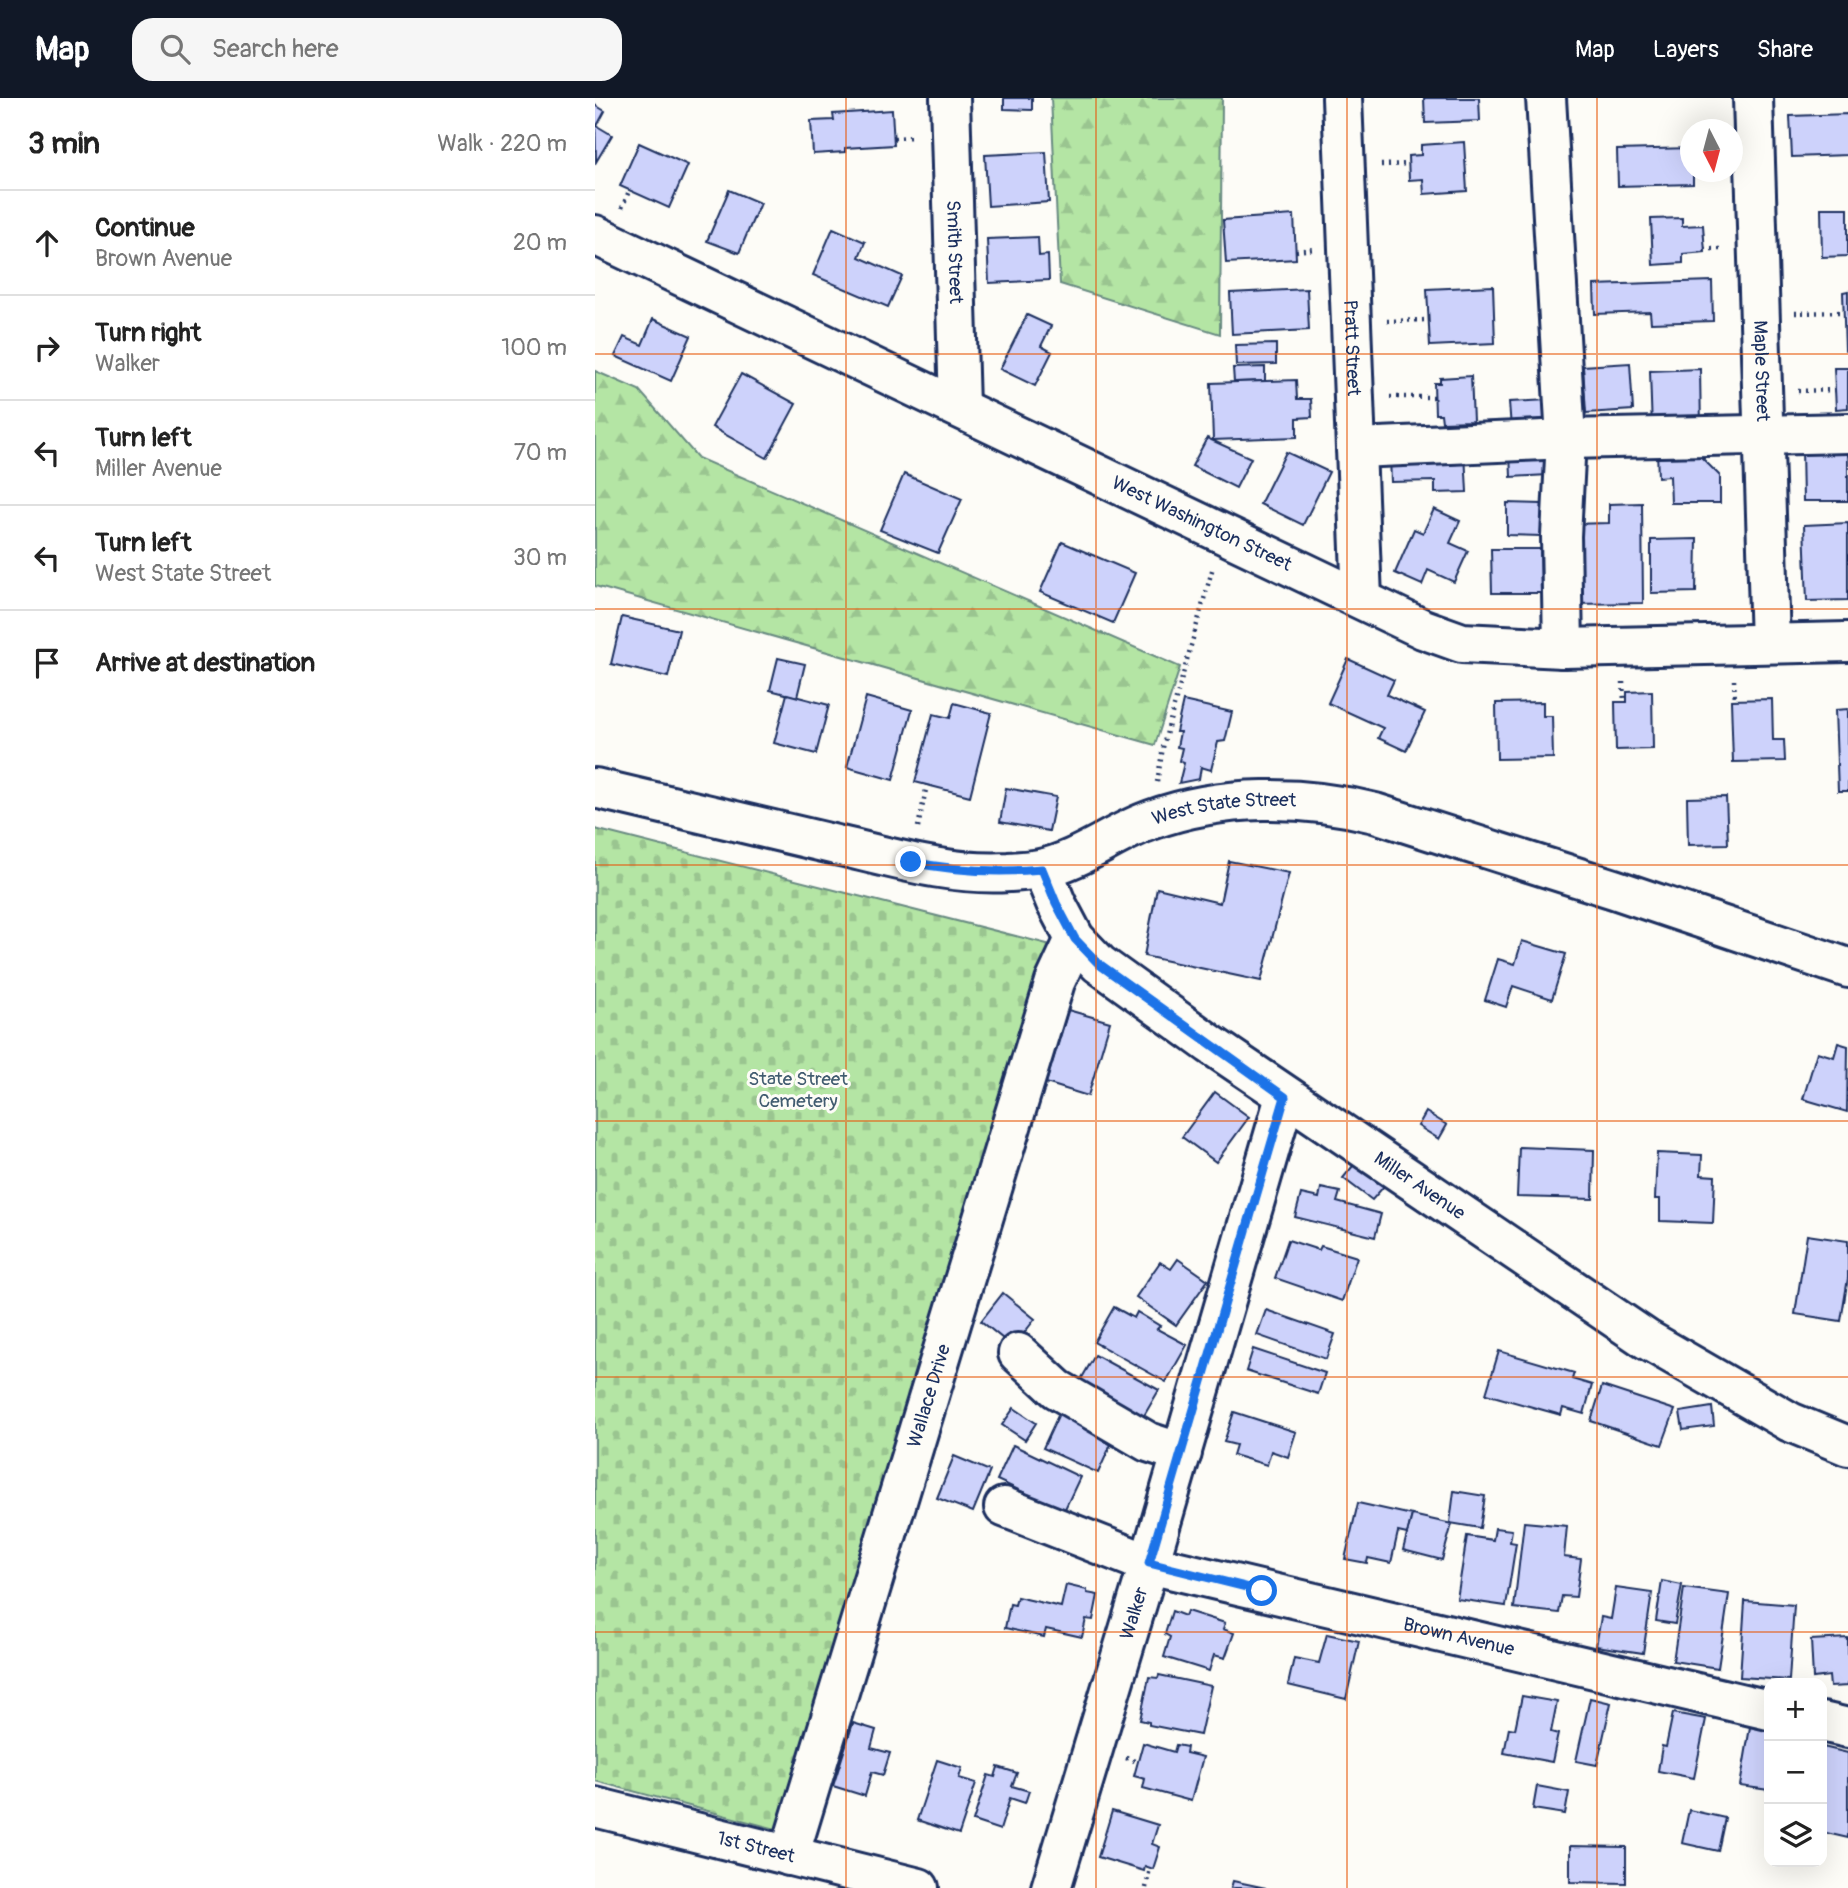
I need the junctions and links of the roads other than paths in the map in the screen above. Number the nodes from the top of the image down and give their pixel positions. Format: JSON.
{"nodes":[{"id":1,"x":950,"y":98,"type":"edge"},
{"id":2,"x":1342,"y":98,"type":"edge"},
{"id":3,"x":1546,"y":98,"type":"edge"},
{"id":4,"x":1753,"y":98,"type":"edge"},
{"id":5,"x":595,"y":235,"type":"edge"},
{"id":6,"x":959,"y":407,"type":"junction"},
{"id":7,"x":1848,"y":433,"type":"edge"},
{"id":8,"x":1764,"y":435,"type":"junction"},
{"id":9,"x":1566,"y":439,"type":"junction"},
{"id":10,"x":1356,"y":448,"type":"junction"},
{"id":11,"x":1362,"y":598,"type":"junction"},
{"id":12,"x":1848,"y":642,"type":"edge"},
{"id":13,"x":1770,"y":643,"type":"junction"},
{"id":14,"x":1563,"y":648,"type":"junction"},
{"id":15,"x":595,"y":788,"type":"edge"},
{"id":16,"x":1042,"y":869,"type":"junction"},
{"id":17,"x":1075,"y":939,"type":"junction"},
{"id":18,"x":1848,"y":968,"type":"edge"},
{"id":19,"x":1285,"y":1097,"type":"junction"},
{"id":20,"x":1018,"y":1353,"type":"dead end"},
{"id":21,"x":1848,"y":1446,"type":"edge"},
{"id":22,"x":1182,"y":1453,"type":"junction"},
{"id":23,"x":1004,"y":1507,"type":"dead end"},
{"id":24,"x":1149,"y":1563,"type":"junction"},
{"id":25,"x":1764,"y":1709,"type":"edge"},
{"id":26,"x":1827,"y":1723,"type":"edge"},
{"id":27,"x":1848,"y":1728,"type":"edge"},
{"id":28,"x":595,"y":1807,"type":"edge"},
{"id":29,"x":789,"y":1856,"type":"junction"},
{"id":30,"x":919,"y":1888,"type":"edge"},
{"id":31,"x":1051,"y":1888,"type":"edge"}],
"edges":[{"from":1,"to":6,"type":"street","name":"Smith Street"},
{"from":2,"to":10,"type":"street","name":"Pratt Street"},
{"from":3,"to":9,"type":"street"},
{"from":4,"to":8,"type":"street","name":"Maple Street"},
{"from":5,"to":6,"type":"street","name":"West Washington Street"},
{"from":6,"to":11,"type":"street","name":"West Washington Street"},
{"from":7,"to":8,"type":"street"},
{"from":8,"to":9,"type":"street"},
{"from":8,"to":13,"type":"street","name":"Maple Street"},
{"from":9,"to":10,"type":"street"},
{"from":9,"to":14,"type":"street"},
{"from":10,"to":11,"type":"street","name":"Pratt Street"},
{"from":11,"to":14,"type":"street","name":"West Washington Street"},
{"from":12,"to":13,"type":"street","name":"West Washington Street"},
{"from":13,"to":14,"type":"street","name":"West Washington Street"},
{"from":15,"to":16,"type":"street","name":"West State Street"},
{"from":16,"to":17,"type":"street","name":"Miller Avenue"},
{"from":16,"to":18,"type":"street","name":"West State Street"},
{"from":17,"to":19,"type":"street","name":"Miller Avenue"},
{"from":17,"to":29,"type":"street","name":"Wallace Drive"},
{"from":19,"to":21,"type":"street","name":"Miller Avenue"},
{"from":19,"to":22,"type":"street","name":"Walker"},
{"from":20,"to":22,"type":"street"},
{"from":22,"to":24,"type":"street","name":"Walker"},
{"from":23,"to":24,"type":"street","name":"Brown Avenue"},
{"from":24,"to":25,"type":"street","name":"Brown Avenue"},
{"from":24,"to":31,"type":"street","name":"Walker"},
{"from":26,"to":27,"type":"street"},
{"from":28,"to":29,"type":"street","name":"1st Street"},
{"from":29,"to":30,"type":"street","name":"1st Street"}]}
